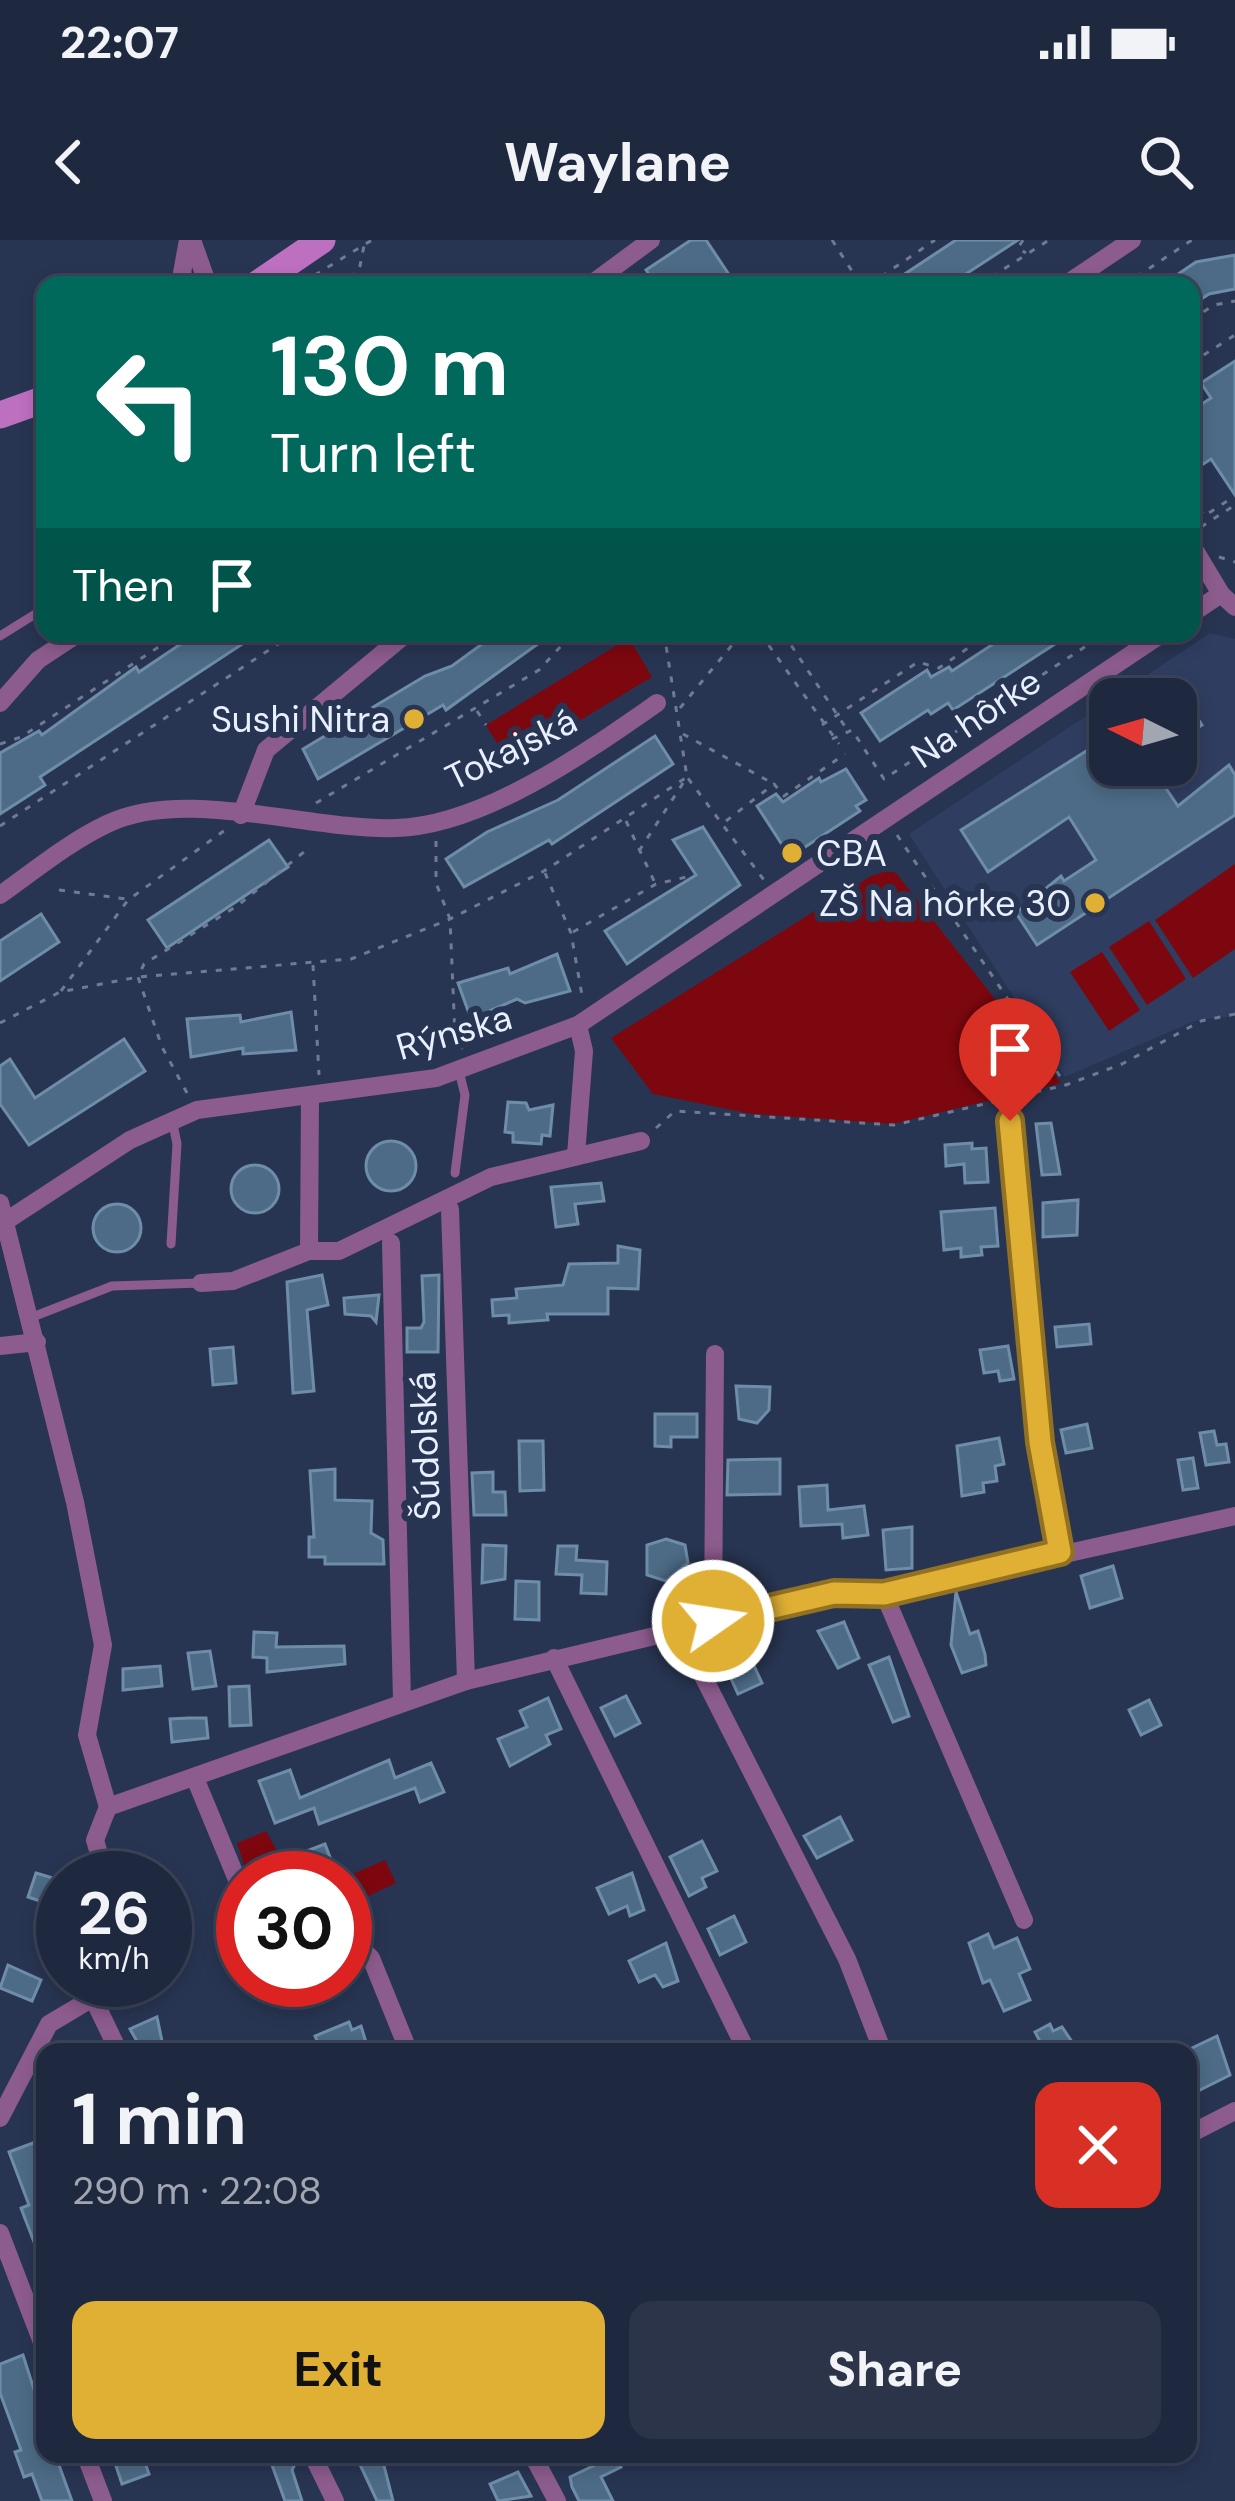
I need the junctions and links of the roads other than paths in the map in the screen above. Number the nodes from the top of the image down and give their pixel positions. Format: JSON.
{"nodes":[{"id":1,"x":190,"y":240,"type":"edge"},
{"id":2,"x":322,"y":240,"type":"edge"},
{"id":3,"x":651,"y":240,"type":"edge"},
{"id":4,"x":1132,"y":240,"type":"edge"},
{"id":5,"x":183,"y":276,"type":"edge"},
{"id":6,"x":204,"y":276,"type":"edge"},
{"id":7,"x":269,"y":276,"type":"edge"},
{"id":8,"x":602,"y":276,"type":"edge"},
{"id":9,"x":1078,"y":276,"type":"edge"},
{"id":10,"x":36,"y":403,"type":"edge"},
{"id":11,"x":0,"y":415,"type":"edge"},
{"id":12,"x":1200,"y":548,"type":"edge"},
{"id":13,"x":1228,"y":601,"type":"edge"},
{"id":14,"x":36,"y":614,"type":"edge"},
{"id":15,"x":0,"y":636,"type":"edge"},
{"id":16,"x":65,"y":642,"type":"edge"},
{"id":17,"x":396,"y":642,"type":"edge"},
{"id":18,"x":1150,"y":642,"type":"edge"},
{"id":19,"x":0,"y":703,"type":"edge"},
{"id":20,"x":657,"y":703,"type":"dead end"},
{"id":21,"x":241,"y":815,"type":"junction"},
{"id":22,"x":886,"y":818,"type":"joint"},
{"id":23,"x":0,"y":895,"type":"edge"},
{"id":24,"x":586,"y":1021,"type":"junction"},
{"id":25,"x":465,"y":1069,"type":"junction"},
{"id":26,"x":315,"y":1096,"type":"junction"},
{"id":27,"x":172,"y":1119,"type":"junction"},
{"id":28,"x":1010,"y":1121,"type":"dead end"},
{"id":29,"x":641,"y":1141,"type":"road end"},
{"id":30,"x":576,"y":1154,"type":"junction"},
{"id":31,"x":455,"y":1173,"type":"dead end"},
{"id":32,"x":450,"y":1209,"type":"dead end"},
{"id":33,"x":3,"y":1212,"type":"edge"},
{"id":34,"x":171,"y":1244,"type":"dead end"},
{"id":35,"x":391,"y":1244,"type":"dead end"},
{"id":36,"x":309,"y":1251,"type":"junction"},
{"id":37,"x":200,"y":1283,"type":"joint"},
{"id":38,"x":30,"y":1318,"type":"junction"},
{"id":39,"x":37,"y":1342,"type":"junction"},
{"id":40,"x":0,"y":1346,"type":"edge"},
{"id":41,"x":715,"y":1354,"type":"dead end"},
{"id":42,"x":1235,"y":1516,"type":"edge"},
{"id":43,"x":1060,"y":1552,"type":"junction"},
{"id":44,"x":884,"y":1594,"type":"junction"},
{"id":45,"x":713,"y":1621,"type":"junction"},
{"id":46,"x":680,"y":1629,"type":"junction"},
{"id":47,"x":554,"y":1658,"type":"junction"},
{"id":48,"x":466,"y":1681,"type":"junction"},
{"id":49,"x":402,"y":1700,"type":"junction"},
{"id":50,"x":195,"y":1778,"type":"junction"},
{"id":51,"x":109,"y":1807,"type":"junction"},
{"id":52,"x":97,"y":1851,"type":"edge"},
{"id":53,"x":225,"y":1851,"type":"edge"},
{"id":54,"x":1024,"y":1920,"type":"dead end"},
{"id":55,"x":372,"y":1960,"type":"edge"},
{"id":56,"x":78,"y":2007,"type":"edge"},
{"id":57,"x":97,"y":2007,"type":"edge"},
{"id":58,"x":39,"y":2043,"type":"edge"},
{"id":59,"x":115,"y":2043,"type":"edge"},
{"id":60,"x":405,"y":2043,"type":"edge"},
{"id":61,"x":743,"y":2043,"type":"edge"},
{"id":62,"x":880,"y":2043,"type":"edge"},
{"id":63,"x":36,"y":2049,"type":"edge"},
{"id":64,"x":1235,"y":2111,"type":"edge"},
{"id":65,"x":0,"y":2118,"type":"edge"},
{"id":66,"x":1197,"y":2130,"type":"edge"},
{"id":67,"x":0,"y":2233,"type":"edge"},
{"id":68,"x":36,"y":2327,"type":"edge"},
{"id":69,"x":88,"y":2463,"type":"edge"},
{"id":70,"x":316,"y":2463,"type":"edge"},
{"id":71,"x":537,"y":2463,"type":"edge"},
{"id":72,"x":103,"y":2501,"type":"edge"},
{"id":73,"x":335,"y":2501,"type":"edge"},
{"id":74,"x":557,"y":2501,"type":"edge"}],
"edges":[{"from":1,"to":5,"type":"street"},
{"from":1,"to":6,"type":"street"},
{"from":2,"to":7,"type":"street"},
{"from":3,"to":8,"type":"street"},
{"from":4,"to":9,"type":"street"},
{"from":10,"to":11,"type":"street"},
{"from":12,"to":13,"type":"street"},
{"from":14,"to":15,"type":"lane"},
{"from":16,"to":19,"type":"street"},
{"from":17,"to":21,"type":"street"},
{"from":18,"to":22,"type":"street","name":"Na hôrke"},
{"from":20,"to":21,"type":"street","name":"Tokajská"},
{"from":21,"to":23,"type":"street","name":"Tokajská"},
{"from":22,"to":24,"type":"street","name":"Rýnska"},
{"from":24,"to":25,"type":"street","name":"Rýnska"},
{"from":24,"to":30,"type":"street"},
{"from":25,"to":26,"type":"street","name":"Rýnska"},
{"from":25,"to":31,"type":"lane"},
{"from":26,"to":27,"type":"street","name":"Rýnska"},
{"from":26,"to":36,"type":"street"},
{"from":27,"to":33,"type":"street","name":"Rýnska"},
{"from":27,"to":34,"type":"lane"},
{"from":28,"to":43,"type":"street"},
{"from":29,"to":30,"type":"street"},
{"from":30,"to":36,"type":"street"},
{"from":32,"to":48,"type":"street","name":"Šúdolská"},
{"from":33,"to":38,"type":"street"},
{"from":35,"to":49,"type":"street","name":"Šúdolská"},
{"from":36,"to":37,"type":"street"},
{"from":37,"to":38,"type":"lane"},
{"from":38,"to":39,"type":"street"},
{"from":39,"to":40,"type":"street"},
{"from":39,"to":51,"type":"street"},
{"from":41,"to":45,"type":"street"},
{"from":42,"to":43,"type":"street"},
{"from":43,"to":44,"type":"street"},
{"from":44,"to":45,"type":"street"},
{"from":44,"to":54,"type":"street"},
{"from":45,"to":46,"type":"street"},
{"from":46,"to":47,"type":"street"},
{"from":46,"to":62,"type":"street"},
{"from":47,"to":48,"type":"street"},
{"from":47,"to":61,"type":"street"},
{"from":48,"to":49,"type":"street"},
{"from":49,"to":50,"type":"street"},
{"from":50,"to":51,"type":"street"},
{"from":50,"to":53,"type":"street"},
{"from":51,"to":52,"type":"street"},
{"from":55,"to":60,"type":"street"},
{"from":56,"to":58,"type":"street"},
{"from":57,"to":59,"type":"street"},
{"from":63,"to":65,"type":"street"},
{"from":64,"to":66,"type":"street"},
{"from":67,"to":68,"type":"street"},
{"from":69,"to":72,"type":"street"},
{"from":70,"to":73,"type":"street"},
{"from":71,"to":74,"type":"street"}]}
